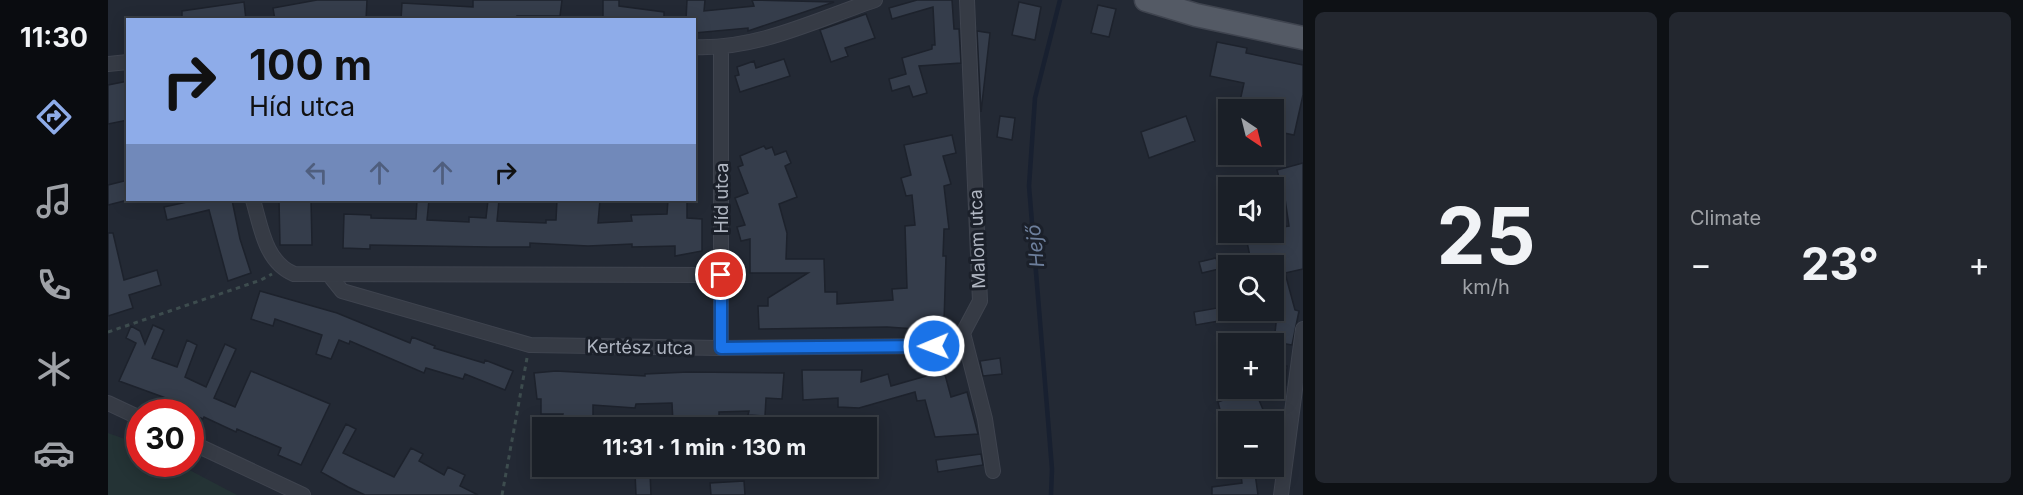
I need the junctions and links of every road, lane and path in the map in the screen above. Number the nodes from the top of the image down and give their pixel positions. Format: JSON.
{"nodes":[{"id":1,"x":874,"y":0,"type":"edge"},
{"id":2,"x":967,"y":0,"type":"edge"},
{"id":3,"x":1146,"y":0,"type":"edge"},
{"id":4,"x":1303,"y":38,"type":"edge"},
{"id":5,"x":696,"y":47,"type":"edge"},
{"id":6,"x":721,"y":48,"type":"junction"},
{"id":7,"x":126,"y":62,"type":"edge"},
{"id":8,"x":108,"y":64,"type":"edge"},
{"id":9,"x":253,"y":201,"type":"edge"},
{"id":10,"x":282,"y":269,"type":"junction"},
{"id":11,"x":721,"y":275,"type":"junction"},
{"id":12,"x":330,"y":276,"type":"junction"},
{"id":13,"x":1303,"y":329,"type":"edge"},
{"id":14,"x":108,"y":332,"type":"edge"},
{"id":15,"x":963,"y":333,"type":"junction"},
{"id":16,"x":530,"y":345,"type":"junction"},
{"id":17,"x":721,"y":348,"type":"junction"},
{"id":18,"x":1299,"y":393,"type":"edge"},
{"id":19,"x":108,"y":403,"type":"edge"},
{"id":20,"x":126,"y":411,"type":"edge"},
{"id":21,"x":204,"y":449,"type":"edge"},
{"id":22,"x":993,"y":471,"type":"dead end"},
{"id":23,"x":303,"y":495,"type":"edge"},
{"id":24,"x":502,"y":495,"type":"edge"},
{"id":25,"x":1281,"y":495,"type":"edge"}],
"edges":[{"from":1,"to":6,"type":"street"},
{"from":2,"to":15,"type":"street","name":"Malom utca"},
{"from":3,"to":4,"type":"main road"},
{"from":5,"to":6,"type":"street"},
{"from":6,"to":11,"type":"street","name":"Híd utca"},
{"from":7,"to":8,"type":"street"},
{"from":9,"to":10,"type":"street"},
{"from":10,"to":12,"type":"street"},
{"from":10,"to":14,"type":"path"},
{"from":11,"to":12,"type":"street"},
{"from":11,"to":17,"type":"street","name":"Híd utca"},
{"from":12,"to":16,"type":"street","name":"Kertész utca"},
{"from":13,"to":18,"type":"street"},
{"from":15,"to":17,"type":"street","name":"Kertész utca"},
{"from":15,"to":22,"type":"street"},
{"from":16,"to":17,"type":"street","name":"Kertész utca"},
{"from":16,"to":24,"type":"path"},
{"from":18,"to":25,"type":"street"},
{"from":19,"to":20,"type":"street"},
{"from":21,"to":23,"type":"street"}]}
